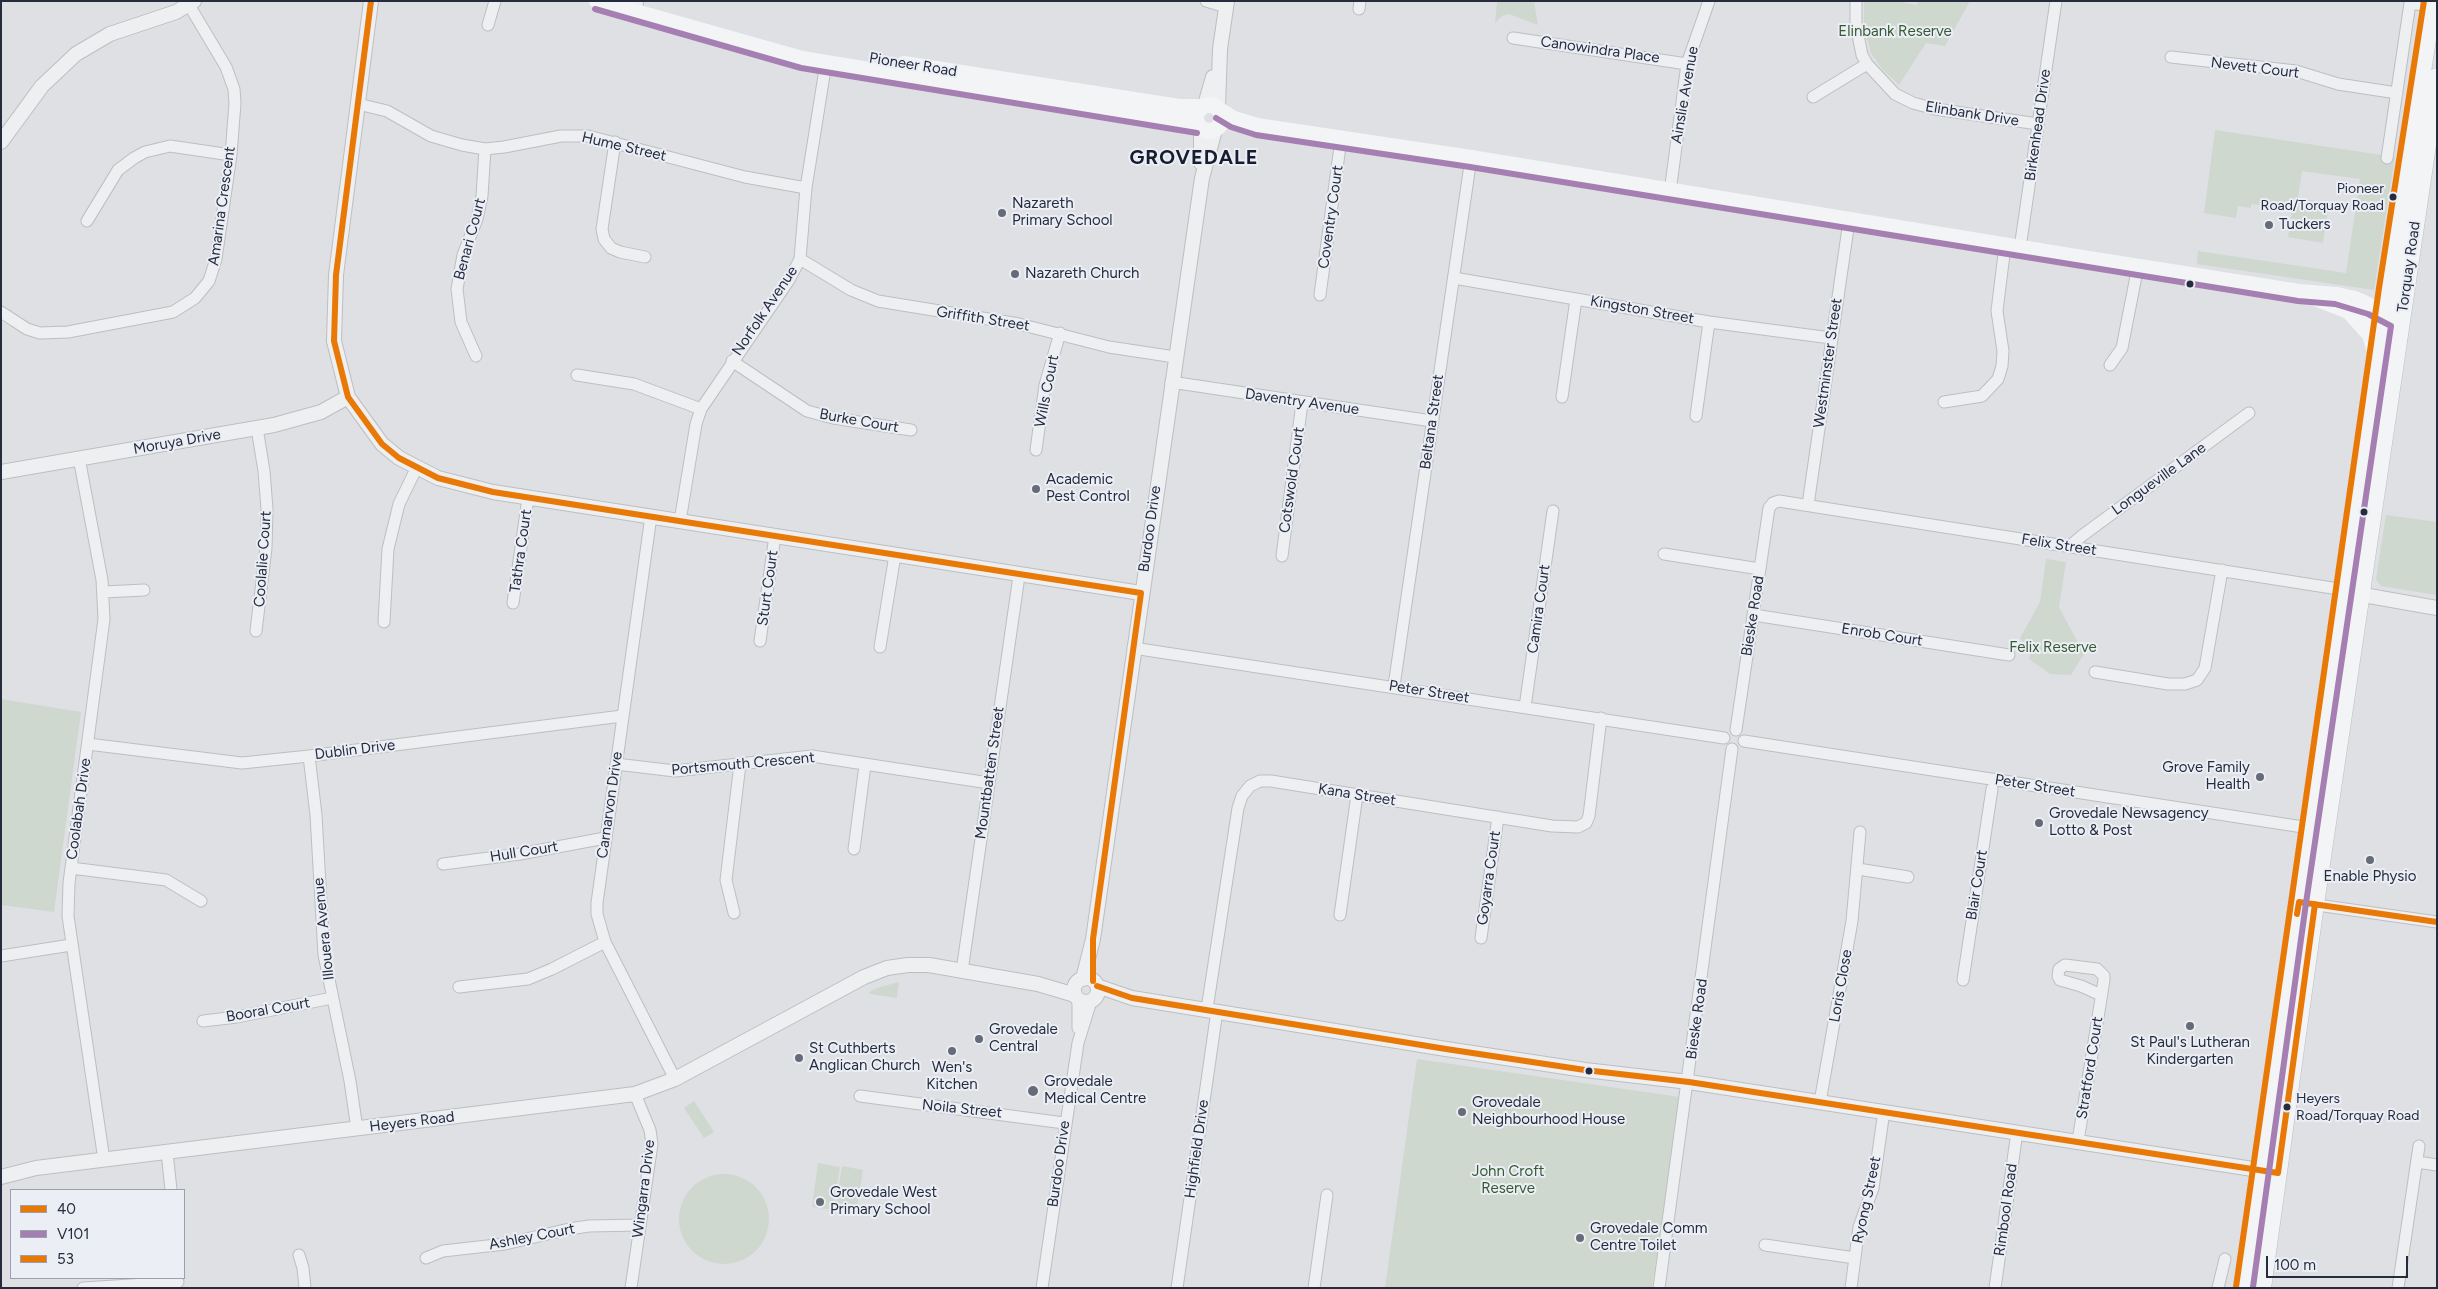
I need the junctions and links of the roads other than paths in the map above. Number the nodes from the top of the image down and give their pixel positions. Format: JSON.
{"nodes":[{"id":1,"x":371,"y":1,"type":"edge"},
{"id":2,"x":495,"y":1,"type":"edge"},
{"id":3,"x":597,"y":1,"type":"edge"},
{"id":4,"x":1206,"y":1,"type":"edge"},
{"id":5,"x":1709,"y":1,"type":"edge"},
{"id":6,"x":1856,"y":1,"type":"edge"},
{"id":7,"x":2053,"y":2,"type":"edge"},
{"id":8,"x":2411,"y":2,"type":"edge"},
{"id":9,"x":192,"y":3,"type":"edge"},
{"id":10,"x":634,"y":4,"type":"edge"},
{"id":11,"x":1226,"y":4,"type":"edge"},
{"id":12,"x":2434,"y":5,"type":"edge"},
{"id":13,"x":488,"y":25,"type":"dead end"},
{"id":14,"x":1513,"y":38,"type":"dead end"},
{"id":15,"x":826,"y":57,"type":"junction"},
{"id":16,"x":2171,"y":57,"type":"dead end"},
{"id":17,"x":1687,"y":64,"type":"junction"},
{"id":18,"x":1867,"y":64,"type":"junction"},
{"id":19,"x":2437,"y":77,"type":"edge"},
{"id":20,"x":2397,"y":93,"type":"junction"},
{"id":21,"x":1813,"y":97,"type":"dead end"},
{"id":22,"x":358,"y":104,"type":"junction"},
{"id":23,"x":1211,"y":108,"type":"junction"},
{"id":24,"x":2038,"y":124,"type":"junction"},
{"id":25,"x":1257,"y":126,"type":"junction"},
{"id":26,"x":1208,"y":128,"type":"junction"},
{"id":27,"x":1341,"y":139,"type":"junction"},
{"id":28,"x":1,"y":142,"type":"edge"},
{"id":29,"x":615,"y":142,"type":"junction"},
{"id":30,"x":485,"y":148,"type":"junction"},
{"id":31,"x":231,"y":154,"type":"junction"},
{"id":32,"x":1471,"y":158,"type":"junction"},
{"id":33,"x":2387,"y":158,"type":"dead end"},
{"id":34,"x":806,"y":188,"type":"junction"},
{"id":35,"x":1670,"y":192,"type":"junction"},
{"id":36,"x":87,"y":221,"type":"dead end"},
{"id":37,"x":1849,"y":221,"type":"junction"},
{"id":38,"x":2013,"y":247,"type":"junction"},
{"id":39,"x":645,"y":257,"type":"dead end"},
{"id":40,"x":800,"y":259,"type":"junction"},
{"id":41,"x":2138,"y":266,"type":"junction"},
{"id":42,"x":1454,"y":278,"type":"junction"},
{"id":43,"x":2388,"y":289,"type":"junction"},
{"id":44,"x":1320,"y":295,"type":"dead end"},
{"id":45,"x":1576,"y":299,"type":"junction"},
{"id":46,"x":2342,"y":302,"type":"junction"},
{"id":47,"x":1,"y":312,"type":"edge"},
{"id":48,"x":1709,"y":322,"type":"junction"},
{"id":49,"x":2392,"y":322,"type":"junction"},
{"id":50,"x":1060,"y":332,"type":"junction"},
{"id":51,"x":1831,"y":338,"type":"junction"},
{"id":52,"x":476,"y":356,"type":"dead end"},
{"id":53,"x":1174,"y":358,"type":"junction"},
{"id":54,"x":2378,"y":360,"type":"junction"},
{"id":55,"x":732,"y":361,"type":"junction"},
{"id":56,"x":2110,"y":365,"type":"dead end"},
{"id":57,"x":577,"y":375,"type":"dead end"},
{"id":58,"x":1171,"y":382,"type":"junction"},
{"id":59,"x":348,"y":397,"type":"junction"},
{"id":60,"x":1562,"y":397,"type":"dead end"},
{"id":61,"x":1944,"y":402,"type":"dead end"},
{"id":62,"x":1302,"y":403,"type":"junction"},
{"id":63,"x":701,"y":409,"type":"junction"},
{"id":64,"x":2249,"y":413,"type":"dead end"},
{"id":65,"x":1696,"y":416,"type":"dead end"},
{"id":66,"x":1432,"y":421,"type":"junction"},
{"id":67,"x":257,"y":428,"type":"junction"},
{"id":68,"x":911,"y":430,"type":"dead end"},
{"id":69,"x":1036,"y":450,"type":"dead end"},
{"id":70,"x":79,"y":458,"type":"junction"},
{"id":71,"x":416,"y":469,"type":"junction"},
{"id":72,"x":1,"y":472,"type":"edge"},
{"id":73,"x":528,"y":498,"type":"junction"},
{"id":74,"x":1773,"y":503,"type":"joint"},
{"id":75,"x":1808,"y":505,"type":"junction"},
{"id":76,"x":1552,"y":511,"type":"dead end"},
{"id":77,"x":651,"y":516,"type":"junction"},
{"id":78,"x":680,"y":521,"type":"junction"},
{"id":79,"x":775,"y":536,"type":"junction"},
{"id":80,"x":2070,"y":546,"type":"junction"},
{"id":81,"x":1664,"y":554,"type":"dead end"},
{"id":82,"x":895,"y":555,"type":"junction"},
{"id":83,"x":1282,"y":556,"type":"dead end"},
{"id":84,"x":1760,"y":569,"type":"junction"},
{"id":85,"x":2222,"y":570,"type":"junction"},
{"id":86,"x":1019,"y":576,"type":"junction"},
{"id":87,"x":144,"y":590,"type":"dead end"},
{"id":88,"x":104,"y":592,"type":"junction"},
{"id":89,"x":1141,"y":593,"type":"junction"},
{"id":90,"x":2352,"y":593,"type":"junction"},
{"id":91,"x":514,"y":604,"type":"dead end"},
{"id":92,"x":2437,"y":608,"type":"edge"},
{"id":93,"x":1754,"y":615,"type":"junction"},
{"id":94,"x":384,"y":622,"type":"dead end"},
{"id":95,"x":256,"y":631,"type":"dead end"},
{"id":96,"x":760,"y":641,"type":"dead end"},
{"id":97,"x":880,"y":647,"type":"dead end"},
{"id":98,"x":1134,"y":648,"type":"junction"},
{"id":99,"x":2009,"y":654,"type":"dead end"},
{"id":100,"x":2095,"y":672,"type":"dead end"},
{"id":101,"x":1394,"y":686,"type":"junction"},
{"id":102,"x":1524,"y":707,"type":"junction"},
{"id":103,"x":622,"y":716,"type":"junction"},
{"id":104,"x":1601,"y":718,"type":"junction"},
{"id":105,"x":1736,"y":730,"type":"junction"},
{"id":106,"x":1724,"y":738,"type":"junction"},
{"id":107,"x":1744,"y":741,"type":"junction"},
{"id":108,"x":88,"y":744,"type":"junction"},
{"id":109,"x":1732,"y":749,"type":"junction"},
{"id":110,"x":309,"y":756,"type":"junction"},
{"id":111,"x":616,"y":764,"type":"junction"},
{"id":112,"x":740,"y":764,"type":"junction"},
{"id":113,"x":865,"y":765,"type":"junction"},
{"id":114,"x":989,"y":783,"type":"junction"},
{"id":115,"x":1992,"y":789,"type":"dead end"},
{"id":116,"x":1357,"y":795,"type":"junction"},
{"id":117,"x":1498,"y":817,"type":"junction"},
{"id":118,"x":2318,"y":829,"type":"junction"},
{"id":119,"x":1860,"y":832,"type":"dead end"},
{"id":120,"x":605,"y":838,"type":"junction"},
{"id":121,"x":854,"y":850,"type":"dead end"},
{"id":122,"x":443,"y":864,"type":"dead end"},
{"id":123,"x":71,"y":868,"type":"junction"},
{"id":124,"x":1858,"y":869,"type":"junction"},
{"id":125,"x":1908,"y":877,"type":"dead end"},
{"id":126,"x":201,"y":901,"type":"dead end"},
{"id":127,"x":2307,"y":903,"type":"junction"},
{"id":128,"x":734,"y":914,"type":"dead end"},
{"id":129,"x":1340,"y":915,"type":"dead end"},
{"id":130,"x":2437,"y":922,"type":"edge"},
{"id":131,"x":1481,"y":938,"type":"dead end"},
{"id":132,"x":605,"y":942,"type":"junction"},
{"id":133,"x":71,"y":945,"type":"junction"},
{"id":134,"x":1,"y":956,"type":"edge"},
{"id":135,"x":959,"y":971,"type":"junction"},
{"id":136,"x":1963,"y":980,"type":"dead end"},
{"id":137,"x":460,"y":987,"type":"dead end"},
{"id":138,"x":1086,"y":990,"type":"junction"},
{"id":139,"x":2101,"y":995,"type":"dead end"},
{"id":140,"x":332,"y":998,"type":"junction"},
{"id":141,"x":1212,"y":1010,"type":"junction"},
{"id":142,"x":203,"y":1020,"type":"dead end"},
{"id":143,"x":675,"y":1079,"type":"junction"},
{"id":144,"x":1689,"y":1082,"type":"junction"},
{"id":145,"x":635,"y":1094,"type":"junction"},
{"id":146,"x":860,"y":1096,"type":"dead end"},
{"id":147,"x":1820,"y":1102,"type":"junction"},
{"id":148,"x":1884,"y":1111,"type":"junction"},
{"id":149,"x":1064,"y":1123,"type":"junction"},
{"id":150,"x":357,"y":1129,"type":"junction"},
{"id":151,"x":2017,"y":1132,"type":"junction"},
{"id":152,"x":2078,"y":1141,"type":"junction"},
{"id":153,"x":2419,"y":1146,"type":"dead end"},
{"id":154,"x":167,"y":1152,"type":"junction"},
{"id":155,"x":104,"y":1160,"type":"junction"},
{"id":156,"x":2417,"y":1162,"type":"junction"},
{"id":157,"x":2437,"y":1165,"type":"edge"},
{"id":158,"x":2270,"y":1171,"type":"junction"},
{"id":159,"x":1,"y":1177,"type":"edge"},
{"id":160,"x":171,"y":1189,"type":"edge"},
{"id":161,"x":1327,"y":1195,"type":"dead end"},
{"id":162,"x":640,"y":1225,"type":"junction"},
{"id":163,"x":1765,"y":1245,"type":"dead end"},
{"id":164,"x":299,"y":1255,"type":"dead end"},
{"id":165,"x":426,"y":1258,"type":"dead end"},
{"id":166,"x":1855,"y":1258,"type":"junction"},
{"id":167,"x":2225,"y":1259,"type":"dead end"},
{"id":168,"x":178,"y":1283,"type":"edge"},
{"id":169,"x":83,"y":1288,"type":"edge"},
{"id":170,"x":305,"y":1288,"type":"edge"},
{"id":171,"x":631,"y":1288,"type":"edge"},
{"id":172,"x":1042,"y":1288,"type":"edge"},
{"id":173,"x":1176,"y":1288,"type":"edge"},
{"id":174,"x":1314,"y":1288,"type":"edge"},
{"id":175,"x":1659,"y":1288,"type":"edge"},
{"id":176,"x":1851,"y":1288,"type":"edge"},
{"id":177,"x":1995,"y":1288,"type":"edge"},
{"id":178,"x":2218,"y":1288,"type":"edge"},
{"id":179,"x":2245,"y":1288,"type":"edge"},
{"id":180,"x":2262,"y":1288,"type":"edge"},
{"id":181,"x":2398,"y":1288,"type":"edge"}],
"edges":[{"from":1,"to":22,"type":"street"},
{"from":2,"to":13,"type":"street"},
{"from":3,"to":10,"type":"main road","name":"Pioneer Road"},
{"from":4,"to":11,"type":"street"},
{"from":5,"to":17,"type":"street","name":"Ainslie Avenue"},
{"from":6,"to":18,"type":"street","name":"Elinbank Drive"},
{"from":7,"to":24,"type":"street","name":"Birkenhead Drive"},
{"from":8,"to":12,"type":"street"},
{"from":8,"to":20,"type":"street"},
{"from":9,"to":28,"type":"street"},
{"from":9,"to":31,"type":"street","name":"Amarina Crescent"},
{"from":10,"to":15,"type":"main road","name":"Pioneer Road"},
{"from":11,"to":23,"type":"street"},
{"from":12,"to":43,"type":"main road","name":"Torquay Road"},
{"from":14,"to":17,"type":"street","name":"Canowindra Place"},
{"from":15,"to":23,"type":"main road","name":"Pioneer Road"},
{"from":15,"to":26,"type":"main road","name":"Pioneer Road"},
{"from":15,"to":34,"type":"street","name":"Norfolk Avenue"},
{"from":16,"to":20,"type":"street","name":"Nevett Court"},
{"from":17,"to":35,"type":"street","name":"Ainslie Avenue"},
{"from":18,"to":21,"type":"street"},
{"from":18,"to":24,"type":"street","name":"Elinbank Drive"},
{"from":19,"to":49,"type":"main road","name":"Torquay Road"},
{"from":20,"to":33,"type":"street"},
{"from":22,"to":30,"type":"street","name":"Hume Street"},
{"from":22,"to":59,"type":"street"},
{"from":23,"to":25,"type":"main road","name":"Pioneer Road"},
{"from":23,"to":26,"type":"main road"},
{"from":23,"to":26,"type":"main road"},
{"from":24,"to":38,"type":"street","name":"Birkenhead Drive"},
{"from":25,"to":26,"type":"main road","name":"Pioneer Road"},
{"from":25,"to":27,"type":"main road","name":"Pioneer Road"},
{"from":26,"to":53,"type":"street","name":"Burdoo Drive"},
{"from":27,"to":32,"type":"main road","name":"Pioneer Road"},
{"from":27,"to":44,"type":"street","name":"Coventry Court"},
{"from":29,"to":30,"type":"street","name":"Hume Street"},
{"from":29,"to":34,"type":"street","name":"Hume Street"},
{"from":29,"to":39,"type":"street"},
{"from":30,"to":52,"type":"street","name":"Benari Court"},
{"from":31,"to":36,"type":"street"},
{"from":31,"to":47,"type":"street","name":"Amarina Crescent"},
{"from":32,"to":35,"type":"main road","name":"Pioneer Road"},
{"from":32,"to":42,"type":"street","name":"Beltana Street"},
{"from":34,"to":40,"type":"street","name":"Norfolk Avenue"},
{"from":35,"to":37,"type":"main road","name":"Pioneer Road"},
{"from":37,"to":38,"type":"main road","name":"Pioneer Road"},
{"from":37,"to":51,"type":"street","name":"Westminster Street"},
{"from":38,"to":41,"type":"main road","name":"Pioneer Road"},
{"from":38,"to":61,"type":"street","name":"Birkenhead Drive"},
{"from":40,"to":50,"type":"street","name":"Griffith Street"},
{"from":40,"to":55,"type":"street","name":"Norfolk Avenue"},
{"from":41,"to":46,"type":"main road","name":"Pioneer Road"},
{"from":41,"to":56,"type":"street"},
{"from":42,"to":45,"type":"street","name":"Kingston Street"},
{"from":42,"to":66,"type":"street","name":"Beltana Street"},
{"from":43,"to":46,"type":"main road"},
{"from":43,"to":49,"type":"main road","name":"Torquay Road"},
{"from":45,"to":48,"type":"street","name":"Kingston Street"},
{"from":45,"to":60,"type":"street"},
{"from":46,"to":49,"type":"main road","name":"Pioneer Road"},
{"from":46,"to":54,"type":"main road"},
{"from":48,"to":51,"type":"street","name":"Kingston Street"},
{"from":48,"to":65,"type":"street"},
{"from":49,"to":54,"type":"main road","name":"Torquay Road"},
{"from":49,"to":54,"type":"main road"},
{"from":49,"to":90,"type":"main road","name":"Torquay Road"},
{"from":50,"to":53,"type":"street","name":"Griffith Street"},
{"from":50,"to":69,"type":"street","name":"Wills Court"},
{"from":51,"to":75,"type":"street","name":"Westminster Street"},
{"from":53,"to":58,"type":"street","name":"Burdoo Drive"},
{"from":54,"to":90,"type":"main road","name":"Torquay Road"},
{"from":55,"to":63,"type":"street","name":"Norfolk Avenue"},
{"from":55,"to":68,"type":"street","name":"Burke Court"},
{"from":57,"to":63,"type":"street"},
{"from":58,"to":62,"type":"street","name":"Daventry Avenue"},
{"from":58,"to":89,"type":"street","name":"Burdoo Drive"},
{"from":59,"to":67,"type":"street","name":"Moruya Drive"},
{"from":59,"to":71,"type":"street"},
{"from":62,"to":66,"type":"street","name":"Daventry Avenue"},
{"from":62,"to":83,"type":"street","name":"Cotswold Court"},
{"from":63,"to":78,"type":"street","name":"Norfolk Avenue"},
{"from":64,"to":80,"type":"street","name":"Longueville Lane"},
{"from":66,"to":101,"type":"street","name":"Beltana Street"},
{"from":67,"to":70,"type":"street","name":"Moruya Drive"},
{"from":67,"to":95,"type":"street","name":"Coolalie Court"},
{"from":70,"to":72,"type":"street","name":"Moruya Drive"},
{"from":70,"to":88,"type":"street","name":"Coolabah Drive"},
{"from":71,"to":73,"type":"street"},
{"from":71,"to":94,"type":"street"},
{"from":73,"to":77,"type":"street"},
{"from":73,"to":91,"type":"street","name":"Tathra Court"},
{"from":74,"to":75,"type":"street","name":"Felix Street"},
{"from":74,"to":84,"type":"street","name":"Bieske Road"},
{"from":75,"to":80,"type":"street","name":"Felix Street"},
{"from":76,"to":102,"type":"street","name":"Camira Court"},
{"from":77,"to":78,"type":"street"},
{"from":77,"to":103,"type":"street","name":"Carnarvon Drive"},
{"from":78,"to":79,"type":"street"},
{"from":79,"to":82,"type":"street"},
{"from":79,"to":96,"type":"street","name":"Sturt Court"},
{"from":80,"to":85,"type":"street","name":"Felix Street"},
{"from":81,"to":84,"type":"street"},
{"from":82,"to":86,"type":"street"},
{"from":82,"to":97,"type":"street"},
{"from":84,"to":93,"type":"street","name":"Bieske Road"},
{"from":85,"to":90,"type":"street","name":"Felix Street"},
{"from":85,"to":100,"type":"street"},
{"from":86,"to":89,"type":"street"},
{"from":86,"to":114,"type":"street","name":"Mountbatten Street"},
{"from":87,"to":88,"type":"street"},
{"from":88,"to":108,"type":"street","name":"Coolabah Drive"},
{"from":89,"to":98,"type":"street","name":"Burdoo Drive"},
{"from":90,"to":92,"type":"street"},
{"from":90,"to":118,"type":"main road","name":"Torquay Road"},
{"from":93,"to":99,"type":"street","name":"Enrob Court"},
{"from":93,"to":105,"type":"street","name":"Bieske Road"},
{"from":98,"to":101,"type":"street","name":"Peter Street"},
{"from":98,"to":138,"type":"street","name":"Burdoo Drive"},
{"from":101,"to":102,"type":"street","name":"Peter Street"},
{"from":102,"to":104,"type":"street","name":"Peter Street"},
{"from":103,"to":110,"type":"street","name":"Dublin Drive"},
{"from":103,"to":111,"type":"street","name":"Carnarvon Drive"},
{"from":104,"to":106,"type":"street","name":"Peter Street"},
{"from":104,"to":117,"type":"street","name":"Kana Street"},
{"from":105,"to":106,"type":"street"},
{"from":105,"to":107,"type":"street"},
{"from":106,"to":109,"type":"street"},
{"from":107,"to":109,"type":"street"},
{"from":107,"to":118,"type":"street","name":"Peter Street"},
{"from":108,"to":110,"type":"street","name":"Dublin Drive"},
{"from":108,"to":123,"type":"street","name":"Coolabah Drive"},
{"from":109,"to":144,"type":"street","name":"Bieske Road"},
{"from":110,"to":140,"type":"street","name":"Illouera Avenue"},
{"from":111,"to":112,"type":"street","name":"Portsmouth Crescent"},
{"from":111,"to":120,"type":"street","name":"Carnarvon Drive"},
{"from":112,"to":113,"type":"street","name":"Portsmouth Crescent"},
{"from":112,"to":128,"type":"street"},
{"from":113,"to":114,"type":"street","name":"Portsmouth Crescent"},
{"from":113,"to":121,"type":"street"},
{"from":114,"to":135,"type":"street","name":"Mountbatten Street"},
{"from":115,"to":136,"type":"street","name":"Blair Court"},
{"from":116,"to":117,"type":"street","name":"Kana Street"},
{"from":116,"to":129,"type":"street"},
{"from":116,"to":141,"type":"street","name":"Kana Street"},
{"from":117,"to":131,"type":"street","name":"Goyarra Court"},
{"from":118,"to":127,"type":"main road","name":"Torquay Road"},
{"from":119,"to":124,"type":"street","name":"Loris Close"},
{"from":120,"to":122,"type":"street","name":"Hull Court"},
{"from":120,"to":132,"type":"street","name":"Carnarvon Drive"},
{"from":123,"to":126,"type":"street"},
{"from":123,"to":133,"type":"street","name":"Coolabah Drive"},
{"from":124,"to":125,"type":"street"},
{"from":124,"to":147,"type":"street","name":"Loris Close"},
{"from":127,"to":130,"type":"street"},
{"from":127,"to":158,"type":"main road","name":"Torquay Road"},
{"from":132,"to":137,"type":"street"},
{"from":132,"to":143,"type":"street","name":"Carnarvon Drive"},
{"from":133,"to":134,"type":"street"},
{"from":133,"to":155,"type":"street","name":"Coolabah Drive"},
{"from":135,"to":138,"type":"street","name":"Heyers Road"},
{"from":135,"to":143,"type":"street","name":"Heyers Road"},
{"from":138,"to":141,"type":"street","name":"Heyers Road"},
{"from":138,"to":149,"type":"street","name":"Burdoo Drive"},
{"from":139,"to":152,"type":"street","name":"Stratford Court"},
{"from":140,"to":142,"type":"street","name":"Booral Court"},
{"from":140,"to":150,"type":"street","name":"Illouera Avenue"},
{"from":141,"to":144,"type":"street","name":"Heyers Road"},
{"from":141,"to":173,"type":"street","name":"Highfield Drive"},
{"from":143,"to":145,"type":"street","name":"Heyers Road"},
{"from":144,"to":147,"type":"street","name":"Heyers Road"},
{"from":144,"to":175,"type":"street","name":"Bieske Road"},
{"from":145,"to":150,"type":"street","name":"Heyers Road"},
{"from":145,"to":162,"type":"street","name":"Wingarra Drive"},
{"from":146,"to":149,"type":"street","name":"Noila Street"},
{"from":147,"to":148,"type":"street","name":"Heyers Road"},
{"from":148,"to":151,"type":"street","name":"Heyers Road"},
{"from":148,"to":166,"type":"street","name":"Ryong Street"},
{"from":149,"to":172,"type":"street","name":"Burdoo Drive"},
{"from":150,"to":154,"type":"street","name":"Heyers Road"},
{"from":151,"to":152,"type":"street","name":"Heyers Road"},
{"from":151,"to":177,"type":"street","name":"Rimbool Road"},
{"from":152,"to":158,"type":"street","name":"Heyers Road"},
{"from":153,"to":156,"type":"street"},
{"from":154,"to":155,"type":"street","name":"Heyers Road"},
{"from":154,"to":160,"type":"street"},
{"from":155,"to":159,"type":"street","name":"Heyers Road"},
{"from":156,"to":157,"type":"street"},
{"from":156,"to":181,"type":"street"},
{"from":158,"to":179,"type":"main road","name":"Torquay Road"},
{"from":158,"to":180,"type":"main road","name":"Torquay Road"},
{"from":161,"to":174,"type":"street"},
{"from":162,"to":165,"type":"street","name":"Ashley Court"},
{"from":162,"to":171,"type":"street","name":"Wingarra Drive"},
{"from":163,"to":166,"type":"street"},
{"from":164,"to":170,"type":"street"},
{"from":166,"to":176,"type":"street","name":"Ryong Street"},
{"from":167,"to":178,"type":"street"},
{"from":168,"to":169,"type":"street"}]}
